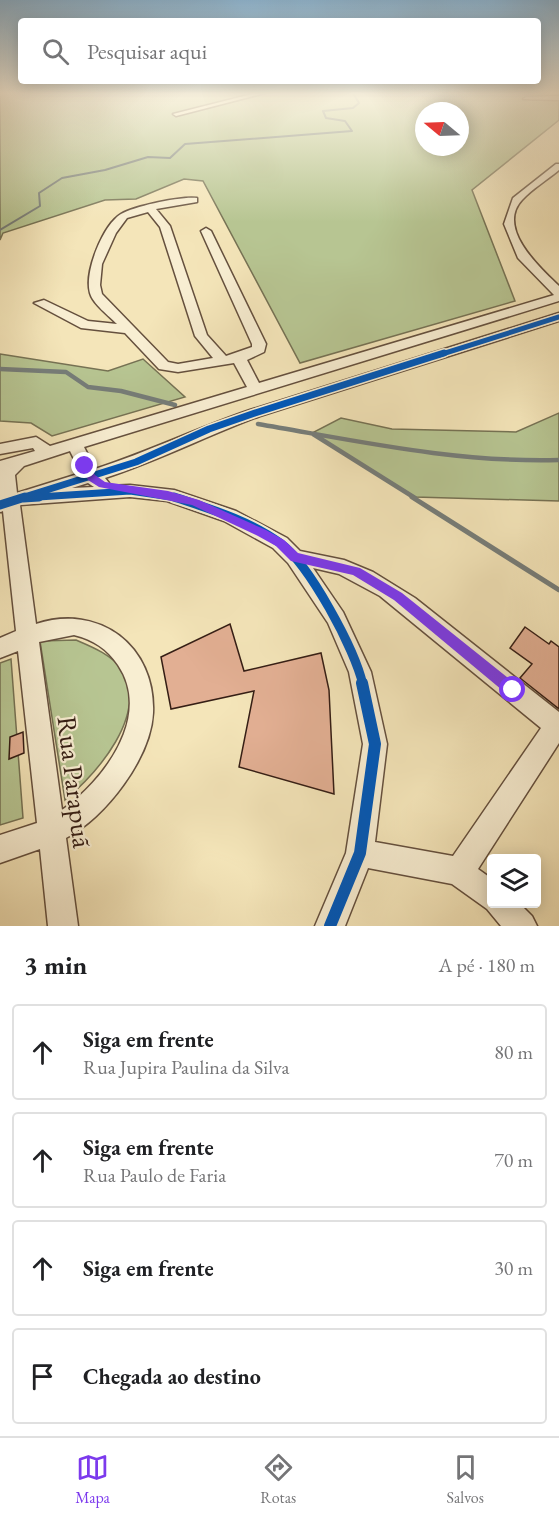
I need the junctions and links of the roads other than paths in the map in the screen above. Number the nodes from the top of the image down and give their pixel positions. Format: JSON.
{"nodes":[{"id":1,"x":559,"y":166,"type":"edge"},
{"id":2,"x":194,"y":200,"type":"dead end"},
{"id":3,"x":149,"y":207,"type":"junction"},
{"id":4,"x":206,"y":231,"type":"dead end"},
{"id":5,"x":559,"y":295,"type":"edge"},
{"id":6,"x":40,"y":303,"type":"dead end"},
{"id":7,"x":559,"y":317,"type":"edge"},
{"id":8,"x":128,"y":329,"type":"junction"},
{"id":9,"x":362,"y":357,"type":"junction"},
{"id":10,"x":239,"y":358,"type":"junction"},
{"id":11,"x":223,"y":361,"type":"junction"},
{"id":12,"x":378,"y":374,"type":"junction"},
{"id":13,"x":256,"y":390,"type":"junction"},
{"id":14,"x":74,"y":443,"type":"junction"},
{"id":15,"x":0,"y":449,"type":"edge"},
{"id":16,"x":46,"y":452,"type":"junction"},
{"id":17,"x":21,"y":460,"type":"junction"},
{"id":18,"x":0,"y":467,"type":"edge"},
{"id":19,"x":91,"y":477,"type":"junction"},
{"id":20,"x":130,"y":491,"type":"junction"},
{"id":21,"x":11,"y":502,"type":"edge"},
{"id":22,"x":295,"y":558,"type":"junction"},
{"id":23,"x":27,"y":637,"type":"junction"},
{"id":24,"x":0,"y":648,"type":"edge"},
{"id":25,"x":558,"y":726,"type":"edge"},
{"id":26,"x":51,"y":833,"type":"junction"},
{"id":27,"x":0,"y":849,"type":"edge"},
{"id":28,"x":360,"y":853,"type":"junction"},
{"id":29,"x":459,"y":872,"type":"junction"},
{"id":30,"x":487,"y":893,"type":"edge"},
{"id":31,"x":504,"y":908,"type":"edge"},
{"id":32,"x":63,"y":926,"type":"edge"},
{"id":33,"x":330,"y":926,"type":"edge"},
{"id":34,"x":522,"y":926,"type":"edge"}],
"edges":[{"from":1,"to":5,"type":"street"},
{"from":2,"to":3,"type":"street"},
{"from":3,"to":8,"type":"street"},
{"from":3,"to":11,"type":"street"},
{"from":4,"to":10,"type":"street"},
{"from":5,"to":9,"type":"street"},
{"from":6,"to":8,"type":"street"},
{"from":7,"to":12,"type":"street"},
{"from":8,"to":11,"type":"street"},
{"from":9,"to":12,"type":"street"},
{"from":9,"to":13,"type":"street"},
{"from":10,"to":11,"type":"street"},
{"from":10,"to":13,"type":"street"},
{"from":12,"to":19,"type":"street"},
{"from":13,"to":14,"type":"street"},
{"from":14,"to":16,"type":"street"},
{"from":14,"to":19,"type":"street"},
{"from":15,"to":16,"type":"street"},
{"from":16,"to":17,"type":"street"},
{"from":17,"to":18,"type":"street"},
{"from":17,"to":21,"type":"street","name":"Rua Parapuã"},
{"from":19,"to":20,"type":"street"},
{"from":19,"to":21,"type":"street"},
{"from":20,"to":21,"type":"street"},
{"from":20,"to":22,"type":"street"},
{"from":21,"to":23,"type":"street","name":"Rua Parapuã"},
{"from":22,"to":25,"type":"street"},
{"from":22,"to":28,"type":"street"},
{"from":23,"to":24,"type":"street"},
{"from":23,"to":26,"type":"street","name":"Rua Parapuã"},
{"from":23,"to":26,"type":"street"},
{"from":25,"to":29,"type":"street"},
{"from":26,"to":27,"type":"street"},
{"from":26,"to":32,"type":"street","name":"Rua Parapuã"},
{"from":28,"to":29,"type":"street"},
{"from":28,"to":33,"type":"street"},
{"from":29,"to":30,"type":"street"},
{"from":31,"to":34,"type":"street"}]}
